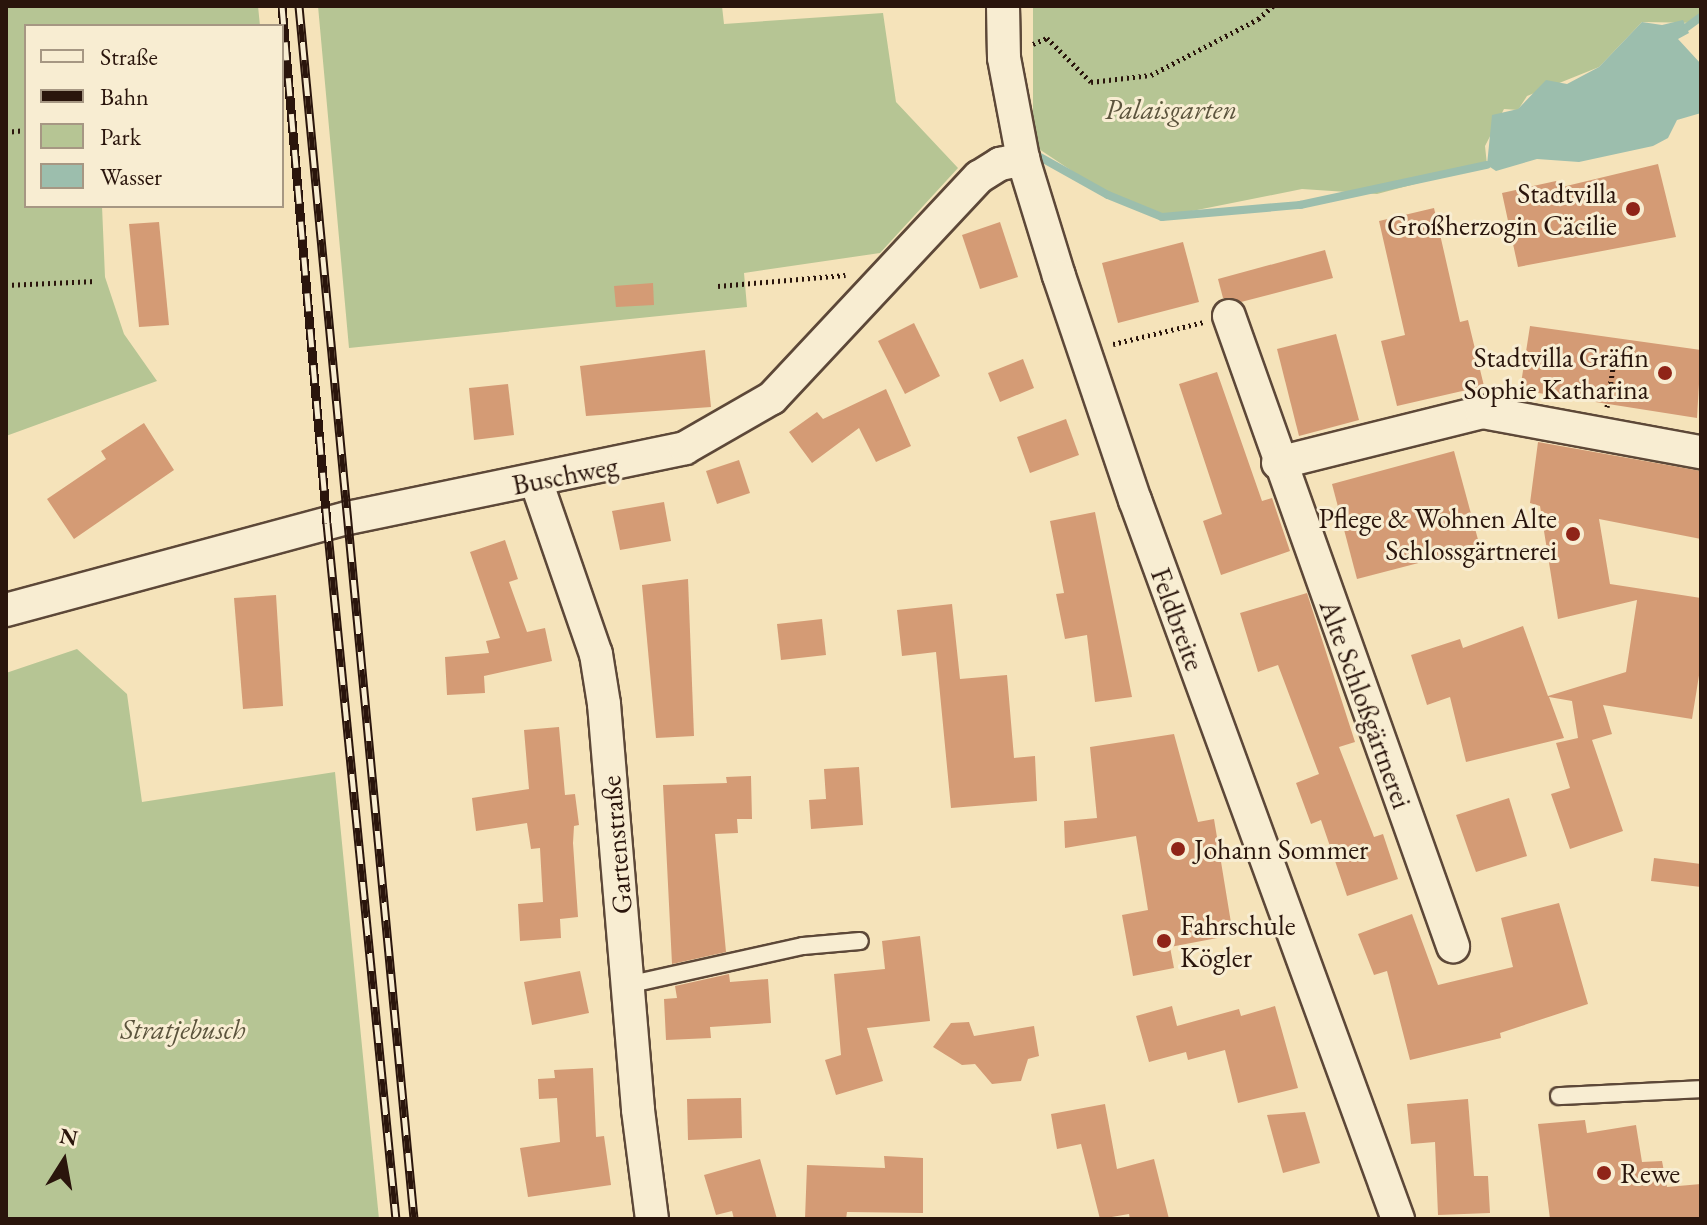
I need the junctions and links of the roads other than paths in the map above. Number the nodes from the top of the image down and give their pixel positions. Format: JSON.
{"nodes":[{"id":1,"x":1003,"y":6,"type":"edge"},
{"id":2,"x":1023,"y":159,"type":"junction"},
{"id":3,"x":1229,"y":316,"type":"road end"},
{"id":4,"x":1701,"y":452,"type":"edge"},
{"id":5,"x":1278,"y":463,"type":"junction"},
{"id":6,"x":536,"y":481,"type":"junction"},
{"id":7,"x":6,"y":610,"type":"edge"},
{"id":8,"x":860,"y":941,"type":"dead end"},
{"id":9,"x":1453,"y":946,"type":"dead end"},
{"id":10,"x":627,"y":985,"type":"junction"},
{"id":11,"x":1701,"y":1089,"type":"edge"},
{"id":12,"x":1559,"y":1096,"type":"dead end"},
{"id":13,"x":652,"y":1219,"type":"edge"},
{"id":14,"x":1398,"y":1219,"type":"edge"}],
"edges":[{"from":1,"to":2,"type":"street","name":"Feldbreite"},
{"from":2,"to":6,"type":"street","name":"Buschweg"},
{"from":2,"to":14,"type":"street","name":"Feldbreite"},
{"from":3,"to":5,"type":"street","name":"Alte Schloßgärtnerei"},
{"from":4,"to":5,"type":"street"},
{"from":5,"to":9,"type":"street","name":"Alte Schloßgärtnerei"},
{"from":6,"to":7,"type":"street","name":"Buschweg"},
{"from":6,"to":10,"type":"street","name":"Gartenstraße"},
{"from":8,"to":10,"type":"lane"},
{"from":10,"to":13,"type":"street","name":"Gartenstraße"},
{"from":11,"to":12,"type":"lane"}]}
